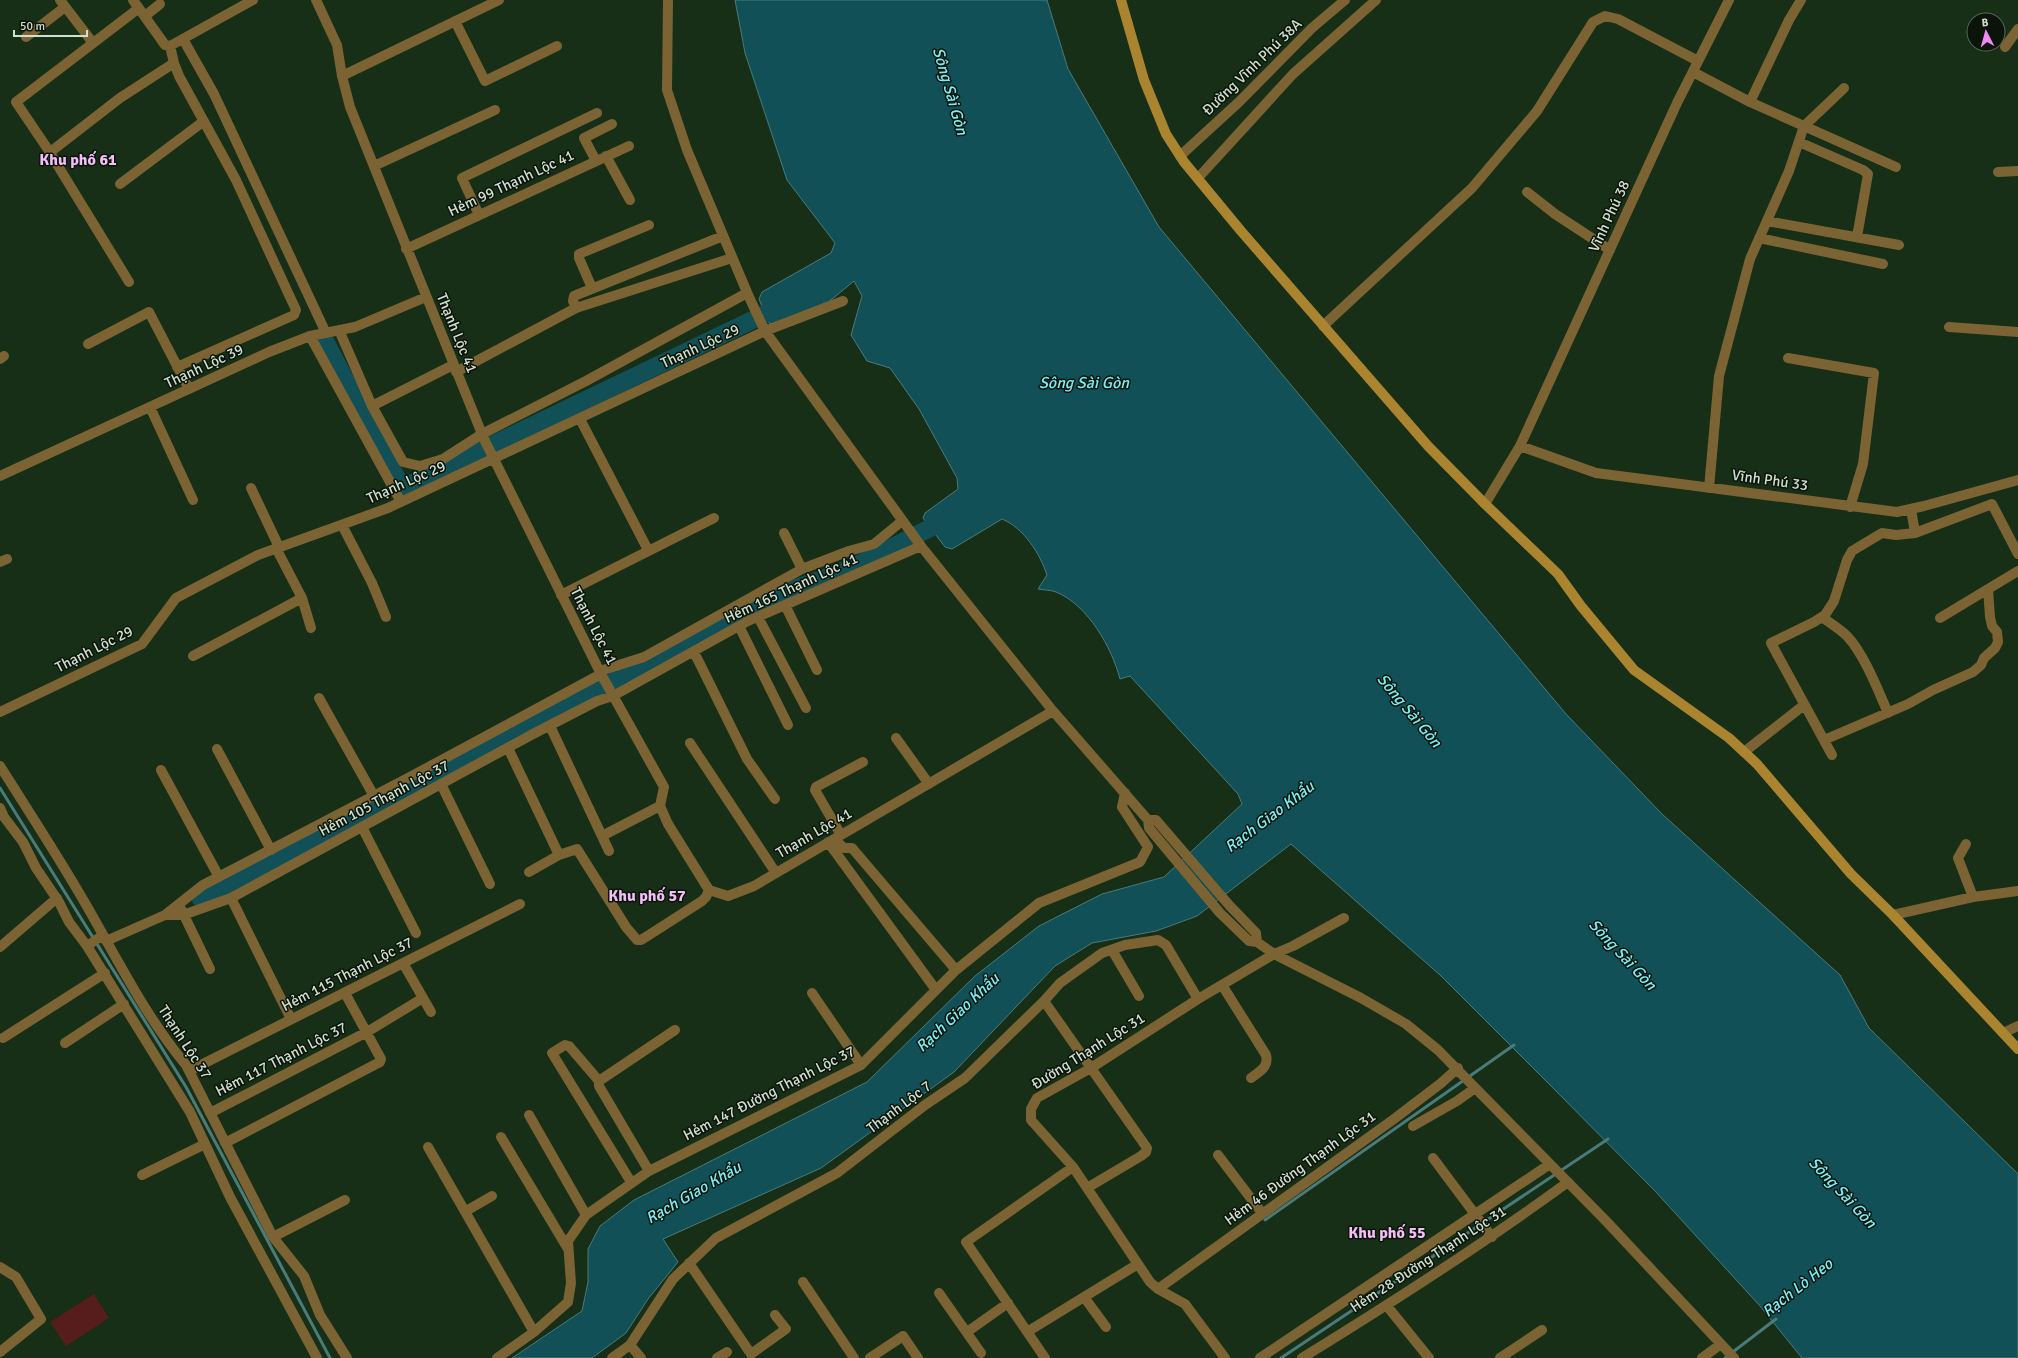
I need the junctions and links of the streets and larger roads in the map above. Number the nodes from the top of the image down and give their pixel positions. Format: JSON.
{"nodes":[{"id":1,"x":253,"y":0,"type":"edge"},
{"id":2,"x":316,"y":0,"type":"edge"},
{"id":3,"x":498,"y":0,"type":"edge"},
{"id":4,"x":668,"y":0,"type":"edge"},
{"id":5,"x":1121,"y":0,"type":"edge"},
{"id":6,"x":1345,"y":0,"type":"edge"},
{"id":7,"x":1376,"y":0,"type":"edge"},
{"id":8,"x":1730,"y":0,"type":"edge"},
{"id":9,"x":1801,"y":0,"type":"edge"},
{"id":10,"x":62,"y":3,"type":"edge"},
{"id":11,"x":160,"y":4,"type":"dead end"},
{"id":12,"x":139,"y":8,"type":"edge"},
{"id":13,"x":455,"y":21,"type":"junction"},
{"id":14,"x":2018,"y":29,"type":"edge"},
{"id":15,"x":26,"y":37,"type":"dead end"},
{"id":16,"x":183,"y":39,"type":"junction"},
{"id":17,"x":93,"y":43,"type":"junction"},
{"id":18,"x":170,"y":46,"type":"junction"},
{"id":19,"x":557,"y":46,"type":"dead end"},
{"id":20,"x":2006,"y":46,"type":"edge"},
{"id":21,"x":1698,"y":61,"type":"junction"},
{"id":22,"x":174,"y":63,"type":"junction"},
{"id":23,"x":1693,"y":72,"type":"junction"},
{"id":24,"x":342,"y":76,"type":"junction"},
{"id":25,"x":1844,"y":88,"type":"dead end"},
{"id":26,"x":1750,"y":102,"type":"junction"},
{"id":27,"x":495,"y":110,"type":"dead end"},
{"id":28,"x":597,"y":113,"type":"dead end"},
{"id":29,"x":204,"y":121,"type":"junction"},
{"id":30,"x":612,"y":124,"type":"dead end"},
{"id":31,"x":1804,"y":126,"type":"junction"},
{"id":32,"x":1799,"y":142,"type":"junction"},
{"id":33,"x":629,"y":146,"type":"dead end"},
{"id":34,"x":50,"y":153,"type":"junction"},
{"id":35,"x":1180,"y":156,"type":"junction"},
{"id":36,"x":601,"y":158,"type":"junction"},
{"id":37,"x":374,"y":166,"type":"junction"},
{"id":38,"x":1896,"y":167,"type":"dead end"},
{"id":39,"x":2018,"y":171,"type":"edge"},
{"id":40,"x":1998,"y":172,"type":"dead end"},
{"id":41,"x":1198,"y":178,"type":"junction"},
{"id":42,"x":120,"y":184,"type":"dead end"},
{"id":43,"x":1527,"y":192,"type":"dead end"},
{"id":44,"x":630,"y":200,"type":"dead end"},
{"id":45,"x":479,"y":215,"type":"junction"},
{"id":46,"x":1766,"y":221,"type":"junction"},
{"id":47,"x":649,"y":225,"type":"dead end"},
{"id":48,"x":723,"y":236,"type":"junction"},
{"id":49,"x":1857,"y":237,"type":"junction"},
{"id":50,"x":1759,"y":238,"type":"junction"},
{"id":51,"x":1900,"y":245,"type":"dead end"},
{"id":52,"x":406,"y":248,"type":"junction"},
{"id":53,"x":1610,"y":250,"type":"junction"},
{"id":54,"x":732,"y":258,"type":"junction"},
{"id":55,"x":1884,"y":264,"type":"dead end"},
{"id":56,"x":129,"y":282,"type":"dead end"},
{"id":57,"x":592,"y":288,"type":"junction"},
{"id":58,"x":748,"y":295,"type":"junction"},
{"id":59,"x":426,"y":297,"type":"junction"},
{"id":60,"x":843,"y":301,"type":"dead end"},
{"id":61,"x":576,"y":308,"type":"junction"},
{"id":62,"x":1323,"y":326,"type":"junction"},
{"id":63,"x":1949,"y":327,"type":"dead end"},
{"id":64,"x":339,"y":330,"type":"junction"},
{"id":65,"x":765,"y":331,"type":"junction"},
{"id":66,"x":2018,"y":332,"type":"edge"},
{"id":67,"x":326,"y":333,"type":"junction"},
{"id":68,"x":310,"y":336,"type":"junction"},
{"id":69,"x":88,"y":344,"type":"dead end"},
{"id":70,"x":1788,"y":358,"type":"dead end"},
{"id":71,"x":177,"y":367,"type":"junction"},
{"id":72,"x":454,"y":368,"type":"junction"},
{"id":73,"x":189,"y":389,"type":"junction"},
{"id":74,"x":372,"y":406,"type":"junction"},
{"id":75,"x":150,"y":407,"type":"junction"},
{"id":76,"x":580,"y":419,"type":"junction"},
{"id":77,"x":483,"y":436,"type":"junction"},
{"id":78,"x":1520,"y":446,"type":"junction"},
{"id":79,"x":494,"y":459,"type":"junction"},
{"id":80,"x":0,"y":476,"type":"edge"},
{"id":81,"x":2018,"y":480,"type":"edge"},
{"id":82,"x":251,"y":488,"type":"dead end"},
{"id":83,"x":1709,"y":488,"type":"junction"},
{"id":84,"x":193,"y":500,"type":"dead end"},
{"id":85,"x":401,"y":502,"type":"junction"},
{"id":86,"x":1485,"y":504,"type":"junction"},
{"id":87,"x":1850,"y":507,"type":"junction"},
{"id":88,"x":1912,"y":512,"type":"junction"},
{"id":89,"x":714,"y":518,"type":"dead end"},
{"id":90,"x":904,"y":524,"type":"junction"},
{"id":91,"x":342,"y":525,"type":"junction"},
{"id":92,"x":1915,"y":532,"type":"junction"},
{"id":93,"x":784,"y":533,"type":"dead end"},
{"id":94,"x":921,"y":546,"type":"junction"},
{"id":95,"x":277,"y":548,"type":"junction"},
{"id":96,"x":648,"y":550,"type":"junction"},
{"id":97,"x":2018,"y":554,"type":"edge"},
{"id":98,"x":802,"y":569,"type":"junction"},
{"id":99,"x":2018,"y":571,"type":"edge"},
{"id":100,"x":1988,"y":589,"type":"junction"},
{"id":101,"x":561,"y":594,"type":"junction"},
{"id":102,"x":302,"y":598,"type":"junction"},
{"id":103,"x":785,"y":605,"type":"junction"},
{"id":104,"x":386,"y":617,"type":"dead end"},
{"id":105,"x":758,"y":617,"type":"junction"},
{"id":106,"x":1822,"y":617,"type":"junction"},
{"id":107,"x":1940,"y":618,"type":"dead end"},
{"id":108,"x":739,"y":626,"type":"junction"},
{"id":109,"x":312,"y":628,"type":"dead end"},
{"id":110,"x":694,"y":652,"type":"junction"},
{"id":111,"x":193,"y":656,"type":"dead end"},
{"id":112,"x":817,"y":670,"type":"dead end"},
{"id":113,"x":600,"y":673,"type":"junction"},
{"id":114,"x":612,"y":694,"type":"junction"},
{"id":115,"x":319,"y":698,"type":"dead end"},
{"id":116,"x":1804,"y":705,"type":"junction"},
{"id":117,"x":806,"y":708,"type":"dead end"},
{"id":118,"x":1053,"y":711,"type":"junction"},
{"id":119,"x":0,"y":712,"type":"edge"},
{"id":120,"x":1888,"y":713,"type":"junction"},
{"id":121,"x":788,"y":725,"type":"dead end"},
{"id":122,"x":550,"y":726,"type":"junction"},
{"id":123,"x":896,"y":738,"type":"dead end"},
{"id":124,"x":1824,"y":740,"type":"junction"},
{"id":125,"x":690,"y":743,"type":"dead end"},
{"id":126,"x":508,"y":748,"type":"junction"},
{"id":127,"x":217,"y":749,"type":"dead end"},
{"id":128,"x":1744,"y":752,"type":"junction"},
{"id":129,"x":1832,"y":755,"type":"dead end"},
{"id":130,"x":863,"y":762,"type":"dead end"},
{"id":131,"x":0,"y":766,"type":"edge"},
{"id":132,"x":161,"y":770,"type":"dead end"},
{"id":133,"x":441,"y":784,"type":"junction"},
{"id":134,"x":928,"y":784,"type":"junction"},
{"id":135,"x":1125,"y":793,"type":"junction"},
{"id":136,"x":374,"y":796,"type":"junction"},
{"id":137,"x":775,"y":799,"type":"dead end"},
{"id":138,"x":660,"y":806,"type":"junction"},
{"id":139,"x":0,"y":808,"type":"edge"},
{"id":140,"x":1148,"y":820,"type":"junction"},
{"id":141,"x":362,"y":827,"type":"junction"},
{"id":142,"x":602,"y":836,"type":"junction"},
{"id":143,"x":834,"y":839,"type":"junction"},
{"id":144,"x":1966,"y":844,"type":"dead end"},
{"id":145,"x":271,"y":850,"type":"junction"},
{"id":146,"x":609,"y":850,"type":"dead end"},
{"id":147,"x":559,"y":855,"type":"junction"},
{"id":148,"x":529,"y":872,"type":"dead end"},
{"id":149,"x":776,"y":873,"type":"junction"},
{"id":150,"x":219,"y":877,"type":"junction"},
{"id":151,"x":490,"y":884,"type":"dead end"},
{"id":152,"x":709,"y":890,"type":"junction"},
{"id":153,"x":2018,"y":891,"type":"edge"},
{"id":154,"x":1973,"y":897,"type":"junction"},
{"id":155,"x":57,"y":898,"type":"junction"},
{"id":156,"x":231,"y":898,"type":"junction"},
{"id":157,"x":178,"y":904,"type":"junction"},
{"id":158,"x":520,"y":904,"type":"dead end"},
{"id":159,"x":165,"y":914,"type":"junction"},
{"id":160,"x":183,"y":915,"type":"junction"},
{"id":161,"x":1344,"y":918,"type":"dead end"},
{"id":162,"x":1896,"y":918,"type":"junction"},
{"id":163,"x":416,"y":933,"type":"dead end"},
{"id":164,"x":103,"y":938,"type":"junction"},
{"id":165,"x":1257,"y":942,"type":"junction"},
{"id":166,"x":89,"y":945,"type":"junction"},
{"id":167,"x":0,"y":947,"type":"edge"},
{"id":168,"x":1112,"y":950,"type":"junction"},
{"id":169,"x":1274,"y":954,"type":"junction"},
{"id":170,"x":403,"y":963,"type":"junction"},
{"id":171,"x":210,"y":969,"type":"dead end"},
{"id":172,"x":956,"y":970,"type":"junction"},
{"id":173,"x":105,"y":973,"type":"junction"},
{"id":174,"x":1222,"y":985,"type":"junction"},
{"id":175,"x":936,"y":990,"type":"junction"},
{"id":176,"x":344,"y":993,"type":"junction"},
{"id":177,"x":812,"y":993,"type":"dead end"},
{"id":178,"x":1139,"y":996,"type":"dead end"},
{"id":179,"x":423,"y":998,"type":"junction"},
{"id":180,"x":1198,"y":1000,"type":"junction"},
{"id":181,"x":1044,"y":1001,"type":"junction"},
{"id":182,"x":124,"y":1004,"type":"junction"},
{"id":183,"x":431,"y":1012,"type":"dead end"},
{"id":184,"x":291,"y":1020,"type":"junction"},
{"id":185,"x":2018,"y":1026,"type":"edge"},
{"id":186,"x":675,"y":1030,"type":"dead end"},
{"id":187,"x":367,"y":1032,"type":"junction"},
{"id":188,"x":2003,"y":1033,"type":"junction"},
{"id":189,"x":3,"y":1038,"type":"dead end"},
{"id":190,"x":65,"y":1043,"type":"dead end"},
{"id":191,"x":2018,"y":1049,"type":"edge"},
{"id":192,"x":861,"y":1065,"type":"junction"},
{"id":193,"x":1091,"y":1068,"type":"junction"},
{"id":194,"x":1460,"y":1070,"type":"junction"},
{"id":195,"x":189,"y":1071,"type":"junction"},
{"id":196,"x":1251,"y":1078,"type":"dead end"},
{"id":197,"x":599,"y":1081,"type":"junction"},
{"id":198,"x":1473,"y":1085,"type":"junction"},
{"id":199,"x":210,"y":1113,"type":"junction"},
{"id":200,"x":529,"y":1115,"type":"dead end"},
{"id":201,"x":1413,"y":1126,"type":"dead end"},
{"id":202,"x":501,"y":1137,"type":"dead end"},
{"id":203,"x":225,"y":1143,"type":"junction"},
{"id":204,"x":205,"y":1144,"type":"junction"},
{"id":205,"x":428,"y":1147,"type":"dead end"},
{"id":206,"x":1218,"y":1155,"type":"dead end"},
{"id":207,"x":1433,"y":1158,"type":"dead end"},
{"id":208,"x":1552,"y":1166,"type":"junction"},
{"id":209,"x":1073,"y":1167,"type":"junction"},
{"id":210,"x":649,"y":1171,"type":"junction"},
{"id":211,"x":142,"y":1175,"type":"dead end"},
{"id":212,"x":1565,"y":1180,"type":"junction"},
{"id":213,"x":631,"y":1182,"type":"junction"},
{"id":214,"x":1086,"y":1188,"type":"junction"},
{"id":215,"x":492,"y":1196,"type":"dead end"},
{"id":216,"x":345,"y":1200,"type":"dead end"},
{"id":217,"x":466,"y":1211,"type":"junction"},
{"id":218,"x":1262,"y":1213,"type":"junction"},
{"id":219,"x":586,"y":1215,"type":"junction"},
{"id":220,"x":1476,"y":1217,"type":"junction"},
{"id":221,"x":1488,"y":1233,"type":"junction"},
{"id":222,"x":273,"y":1237,"type":"junction"},
{"id":223,"x":568,"y":1249,"type":"junction"},
{"id":224,"x":689,"y":1264,"type":"junction"},
{"id":225,"x":1138,"y":1264,"type":"junction"},
{"id":226,"x":0,"y":1267,"type":"edge"},
{"id":227,"x":803,"y":1282,"type":"dead end"},
{"id":228,"x":1158,"y":1289,"type":"junction"},
{"id":229,"x":939,"y":1292,"type":"dead end"},
{"id":230,"x":1084,"y":1297,"type":"junction"},
{"id":231,"x":1008,"y":1303,"type":"junction"},
{"id":232,"x":1387,"y":1306,"type":"junction"},
{"id":233,"x":775,"y":1315,"type":"dead end"},
{"id":234,"x":1106,"y":1327,"type":"dead end"},
{"id":235,"x":1542,"y":1330,"type":"dead end"},
{"id":236,"x":534,"y":1332,"type":"junction"},
{"id":237,"x":967,"y":1332,"type":"junction"},
{"id":238,"x":1027,"y":1332,"type":"junction"},
{"id":239,"x":630,"y":1345,"type":"junction"},
{"id":240,"x":1724,"y":1347,"type":"junction"},
{"id":241,"x":0,"y":1352,"type":"edge"},
{"id":242,"x":727,"y":1352,"type":"dead end"},
{"id":243,"x":981,"y":1353,"type":"dead end"},
{"id":244,"x":317,"y":1358,"type":"edge"},
{"id":245,"x":347,"y":1358,"type":"edge"},
{"id":246,"x":497,"y":1358,"type":"edge"},
{"id":247,"x":612,"y":1358,"type":"edge"},
{"id":248,"x":641,"y":1358,"type":"edge"},
{"id":249,"x":717,"y":1358,"type":"edge"},
{"id":250,"x":854,"y":1358,"type":"edge"},
{"id":251,"x":870,"y":1358,"type":"edge"},
{"id":252,"x":918,"y":1358,"type":"edge"},
{"id":253,"x":1045,"y":1358,"type":"edge"},
{"id":254,"x":1225,"y":1358,"type":"edge"},
{"id":255,"x":1260,"y":1358,"type":"edge"},
{"id":256,"x":1302,"y":1358,"type":"edge"},
{"id":257,"x":1429,"y":1358,"type":"edge"},
{"id":258,"x":1500,"y":1358,"type":"edge"},
{"id":259,"x":1702,"y":1358,"type":"edge"},
{"id":260,"x":1734,"y":1358,"type":"edge"}],
"edges":[{"from":1,"to":16,"type":"street"},
{"from":2,"to":24,"type":"street","name":"Thạnh Lộc 41"},
{"from":3,"to":13,"type":"street"},
{"from":4,"to":48,"type":"street"},
{"from":5,"to":35,"type":"street"},
{"from":6,"to":35,"type":"street","name":"Đường Vĩnh Phú 38A"},
{"from":7,"to":41,"type":"street"},
{"from":8,"to":21,"type":"street","name":"Vĩnh Phú 38"},
{"from":9,"to":26,"type":"street"},
{"from":10,"to":15,"type":"street"},
{"from":10,"to":17,"type":"street"},
{"from":11,"to":12,"type":"street"},
{"from":12,"to":17,"type":"street"},
{"from":12,"to":18,"type":"street"},
{"from":13,"to":19,"type":"street"},
{"from":13,"to":24,"type":"street"},
{"from":14,"to":20,"type":"street"},
{"from":16,"to":18,"type":"street"},
{"from":16,"to":67,"type":"street"},
{"from":17,"to":34,"type":"street"},
{"from":18,"to":22,"type":"street"},
{"from":21,"to":23,"type":"street","name":"Vĩnh Phú 38"},
{"from":21,"to":62,"type":"street"},
{"from":22,"to":29,"type":"street"},
{"from":22,"to":34,"type":"street"},
{"from":23,"to":26,"type":"street"},
{"from":23,"to":53,"type":"street","name":"Vĩnh Phú 38"},
{"from":24,"to":37,"type":"street","name":"Thạnh Lộc 41"},
{"from":25,"to":31,"type":"street"},
{"from":26,"to":31,"type":"street"},
{"from":27,"to":37,"type":"street"},
{"from":28,"to":45,"type":"street"},
{"from":29,"to":42,"type":"street"},
{"from":29,"to":71,"type":"street"},
{"from":30,"to":36,"type":"street"},
{"from":31,"to":32,"type":"street"},
{"from":31,"to":38,"type":"street"},
{"from":32,"to":46,"type":"street"},
{"from":32,"to":49,"type":"street"},
{"from":33,"to":36,"type":"street","name":"Hẻm 99 Thạnh Lộc 41"},
{"from":34,"to":56,"type":"street"},
{"from":35,"to":41,"type":"street"},
{"from":36,"to":44,"type":"street"},
{"from":36,"to":45,"type":"street","name":"Hẻm 99 Thạnh Lộc 41"},
{"from":37,"to":52,"type":"street","name":"Thạnh Lộc 41"},
{"from":39,"to":40,"type":"street"},
{"from":41,"to":62,"type":"street"},
{"from":43,"to":53,"type":"street"},
{"from":45,"to":52,"type":"street","name":"Hẻm 99 Thạnh Lộc 41"},
{"from":46,"to":49,"type":"street"},
{"from":46,"to":50,"type":"street"},
{"from":47,"to":57,"type":"street"},
{"from":48,"to":54,"type":"street"},
{"from":48,"to":57,"type":"street"},
{"from":49,"to":51,"type":"street"},
{"from":50,"to":55,"type":"street"},
{"from":50,"to":83,"type":"street"},
{"from":52,"to":59,"type":"street","name":"Thạnh Lộc 41"},
{"from":53,"to":78,"type":"street","name":"Vĩnh Phú 38"},
{"from":54,"to":58,"type":"street"},
{"from":54,"to":61,"type":"street"},
{"from":57,"to":61,"type":"street"},
{"from":58,"to":65,"type":"street"},
{"from":58,"to":77,"type":"street"},
{"from":59,"to":64,"type":"street","name":"Thạnh Lộc 39"},
{"from":59,"to":72,"type":"street","name":"Thạnh Lộc 41"},
{"from":60,"to":65,"type":"street","name":"Thạnh Lộc 29"},
{"from":61,"to":72,"type":"street"},
{"from":62,"to":86,"type":"street"},
{"from":63,"to":66,"type":"street"},
{"from":64,"to":67,"type":"street","name":"Thạnh Lộc 39"},
{"from":64,"to":74,"type":"street"},
{"from":65,"to":76,"type":"street","name":"Thạnh Lộc 29"},
{"from":65,"to":90,"type":"street"},
{"from":67,"to":68,"type":"street","name":"Thạnh Lộc 39"},
{"from":68,"to":73,"type":"street","name":"Thạnh Lộc 39"},
{"from":68,"to":85,"type":"street"},
{"from":69,"to":71,"type":"street"},
{"from":70,"to":87,"type":"street"},
{"from":71,"to":73,"type":"street"},
{"from":72,"to":74,"type":"street"},
{"from":72,"to":77,"type":"street","name":"Thạnh Lộc 41"},
{"from":73,"to":75,"type":"street","name":"Thạnh Lộc 39"},
{"from":74,"to":77,"type":"street"},
{"from":75,"to":80,"type":"street","name":"Thạnh Lộc 39"},
{"from":75,"to":84,"type":"street"},
{"from":76,"to":79,"type":"street","name":"Thạnh Lộc 29"},
{"from":76,"to":96,"type":"street"},
{"from":77,"to":79,"type":"street","name":"Thạnh Lộc 41"},
{"from":78,"to":83,"type":"street","name":"Vĩnh Phú 33"},
{"from":78,"to":86,"type":"street","name":"Vĩnh Phú 38"},
{"from":79,"to":85,"type":"street","name":"Thạnh Lộc 29"},
{"from":79,"to":101,"type":"street","name":"Thạnh Lộc 41"},
{"from":81,"to":88,"type":"street","name":"Vĩnh Phú 33"},
{"from":82,"to":95,"type":"street"},
{"from":83,"to":87,"type":"street","name":"Vĩnh Phú 33"},
{"from":85,"to":91,"type":"street","name":"Thạnh Lộc 29"},
{"from":86,"to":128,"type":"street"},
{"from":87,"to":88,"type":"street","name":"Vĩnh Phú 33"},
{"from":88,"to":92,"type":"street"},
{"from":89,"to":96,"type":"street"},
{"from":90,"to":94,"type":"street"},
{"from":90,"to":98,"type":"street"},
{"from":91,"to":95,"type":"street","name":"Thạnh Lộc 29"},
{"from":91,"to":104,"type":"street"},
{"from":92,"to":97,"type":"street"},
{"from":92,"to":106,"type":"street"},
{"from":93,"to":98,"type":"street"},
{"from":94,"to":103,"type":"street","name":"Hẻm 165 Thạnh Lộc 41"},
{"from":94,"to":118,"type":"street"},
{"from":95,"to":102,"type":"street"},
{"from":95,"to":119,"type":"street","name":"Thạnh Lộc 29"},
{"from":96,"to":101,"type":"street"},
{"from":98,"to":113,"type":"street"},
{"from":99,"to":100,"type":"street"},
{"from":100,"to":107,"type":"street"},
{"from":100,"to":120,"type":"street"},
{"from":101,"to":113,"type":"street","name":"Thạnh Lộc 41"},
{"from":102,"to":109,"type":"street"},
{"from":102,"to":111,"type":"street"},
{"from":103,"to":105,"type":"street","name":"Hẻm 165 Thạnh Lộc 41"},
{"from":103,"to":112,"type":"street"},
{"from":105,"to":108,"type":"street","name":"Hẻm 165 Thạnh Lộc 41"},
{"from":105,"to":117,"type":"street"},
{"from":106,"to":116,"type":"street"},
{"from":106,"to":120,"type":"street"},
{"from":108,"to":110,"type":"street","name":"Hẻm 165 Thạnh Lộc 41"},
{"from":108,"to":121,"type":"street"},
{"from":110,"to":114,"type":"street","name":"Hẻm 165 Thạnh Lộc 41"},
{"from":110,"to":137,"type":"street"},
{"from":113,"to":114,"type":"street","name":"Thạnh Lộc 41"},
{"from":113,"to":136,"type":"street"},
{"from":114,"to":122,"type":"street","name":"Hẻm 105 Thạnh Lộc 37"},
{"from":114,"to":138,"type":"street","name":"Thạnh Lộc 41"},
{"from":115,"to":136,"type":"street"},
{"from":116,"to":124,"type":"street"},
{"from":116,"to":128,"type":"street"},
{"from":118,"to":134,"type":"street","name":"Thạnh Lộc 41"},
{"from":118,"to":135,"type":"street"},
{"from":120,"to":124,"type":"street"},
{"from":122,"to":126,"type":"street","name":"Hẻm 105 Thạnh Lộc 37"},
{"from":122,"to":142,"type":"street"},
{"from":123,"to":134,"type":"street"},
{"from":124,"to":129,"type":"street"},
{"from":125,"to":149,"type":"street"},
{"from":126,"to":133,"type":"street","name":"Hẻm 105 Thạnh Lộc 37"},
{"from":126,"to":147,"type":"street"},
{"from":127,"to":145,"type":"street"},
{"from":128,"to":162,"type":"street"},
{"from":130,"to":143,"type":"street"},
{"from":131,"to":164,"type":"street","name":"Thạnh Lộc 37"},
{"from":132,"to":150,"type":"street"},
{"from":133,"to":141,"type":"street","name":"Hẻm 105 Thạnh Lộc 37"},
{"from":133,"to":151,"type":"street"},
{"from":134,"to":143,"type":"street","name":"Thạnh Lộc 41"},
{"from":135,"to":140,"type":"street"},
{"from":135,"to":172,"type":"street","name":"Hẻm 147 Đường Thạnh Lộc 37"},
{"from":136,"to":145,"type":"street"},
{"from":138,"to":142,"type":"street"},
{"from":138,"to":152,"type":"street"},
{"from":139,"to":155,"type":"street"},
{"from":140,"to":165,"type":"street"},
{"from":140,"to":165,"type":"street"},
{"from":141,"to":156,"type":"street","name":"Hẻm 105 Thạnh Lộc 37"},
{"from":141,"to":163,"type":"street"},
{"from":142,"to":146,"type":"street"},
{"from":143,"to":149,"type":"street","name":"Thạnh Lộc 41"},
{"from":143,"to":172,"type":"street"},
{"from":143,"to":175,"type":"street"},
{"from":144,"to":154,"type":"street"},
{"from":145,"to":150,"type":"street"},
{"from":147,"to":148,"type":"street"},
{"from":147,"to":152,"type":"street"},
{"from":149,"to":152,"type":"street","name":"Thạnh Lộc 41"},
{"from":150,"to":157,"type":"street"},
{"from":153,"to":154,"type":"street"},
{"from":154,"to":162,"type":"street"},
{"from":155,"to":166,"type":"street"},
{"from":155,"to":167,"type":"street"},
{"from":156,"to":160,"type":"street","name":"Hẻm 105 Thạnh Lộc 37"},
{"from":156,"to":184,"type":"street"},
{"from":157,"to":159,"type":"street"},
{"from":157,"to":160,"type":"street"},
{"from":158,"to":170,"type":"street","name":"Hẻm 115 Thạnh Lộc 37"},
{"from":159,"to":160,"type":"street","name":"Hẻm 105 Thạnh Lộc 37"},
{"from":159,"to":164,"type":"street"},
{"from":160,"to":171,"type":"street"},
{"from":161,"to":169,"type":"street","name":"Đường Thạnh Lộc 31"},
{"from":162,"to":188,"type":"street"},
{"from":164,"to":166,"type":"street"},
{"from":164,"to":195,"type":"street","name":"Thạnh Lộc 37"},
{"from":165,"to":169,"type":"street"},
{"from":166,"to":173,"type":"street"},
{"from":168,"to":178,"type":"street"},
{"from":168,"to":180,"type":"street","name":"Thạnh Lộc 7"},
{"from":168,"to":181,"type":"street","name":"Thạnh Lộc 7"},
{"from":169,"to":174,"type":"street","name":"Đường Thạnh Lộc 31"},
{"from":169,"to":194,"type":"street"},
{"from":170,"to":176,"type":"street","name":"Hẻm 115 Thạnh Lộc 37"},
{"from":170,"to":179,"type":"street"},
{"from":172,"to":175,"type":"street","name":"Hẻm 147 Đường Thạnh Lộc 37"},
{"from":173,"to":182,"type":"street"},
{"from":173,"to":189,"type":"street"},
{"from":174,"to":180,"type":"street","name":"Đường Thạnh Lộc 31"},
{"from":174,"to":196,"type":"street"},
{"from":175,"to":192,"type":"street","name":"Hẻm 147 Đường Thạnh Lộc 37"},
{"from":176,"to":184,"type":"street","name":"Hẻm 115 Thạnh Lộc 37"},
{"from":176,"to":187,"type":"street"},
{"from":177,"to":192,"type":"street"},
{"from":179,"to":183,"type":"street"},
{"from":179,"to":187,"type":"street","name":"Hẻm 117 Thạnh Lộc 37"},
{"from":180,"to":193,"type":"street","name":"Đường Thạnh Lộc 31"},
{"from":181,"to":193,"type":"street"},
{"from":181,"to":224,"type":"street","name":"Thạnh Lộc 7"},
{"from":182,"to":190,"type":"street"},
{"from":182,"to":204,"type":"street"},
{"from":184,"to":195,"type":"street","name":"Hẻm 115 Thạnh Lộc 37"},
{"from":185,"to":188,"type":"street"},
{"from":186,"to":197,"type":"street"},
{"from":187,"to":199,"type":"street","name":"Hẻm 117 Thạnh Lộc 37"},
{"from":187,"to":203,"type":"street"},
{"from":188,"to":191,"type":"street"},
{"from":192,"to":210,"type":"street","name":"Hẻm 147 Đường Thạnh Lộc 37"},
{"from":193,"to":209,"type":"street","name":"Đường Thạnh Lộc 31"},
{"from":193,"to":214,"type":"street"},
{"from":194,"to":198,"type":"street"},
{"from":194,"to":218,"type":"street","name":"Hẻm 46 Đường Thạnh Lộc 31"},
{"from":195,"to":199,"type":"street","name":"Thạnh Lộc 37"},
{"from":197,"to":210,"type":"street"},
{"from":197,"to":213,"type":"street"},
{"from":198,"to":201,"type":"street"},
{"from":198,"to":208,"type":"street"},
{"from":199,"to":203,"type":"street","name":"Thạnh Lộc 37"},
{"from":200,"to":219,"type":"street"},
{"from":202,"to":223,"type":"street"},
{"from":203,"to":222,"type":"street","name":"Thạnh Lộc 37"},
{"from":204,"to":211,"type":"street"},
{"from":204,"to":244,"type":"street"},
{"from":205,"to":217,"type":"street"},
{"from":206,"to":218,"type":"street"},
{"from":207,"to":220,"type":"street"},
{"from":208,"to":212,"type":"street"},
{"from":208,"to":220,"type":"street"},
{"from":209,"to":214,"type":"street","name":"Đường Thạnh Lộc 31"},
{"from":209,"to":231,"type":"street"},
{"from":210,"to":213,"type":"street","name":"Hẻm 147 Đường Thạnh Lộc 37"},
{"from":212,"to":221,"type":"street","name":"Hẻm 28 Đường Thạnh Lộc 31"},
{"from":212,"to":240,"type":"street"},
{"from":213,"to":219,"type":"street","name":"Hẻm 147 Đường Thạnh Lộc 37"},
{"from":214,"to":225,"type":"street","name":"Đường Thạnh Lộc 31"},
{"from":215,"to":217,"type":"street"},
{"from":216,"to":222,"type":"street"},
{"from":217,"to":236,"type":"street"},
{"from":218,"to":228,"type":"street","name":"Hẻm 46 Đường Thạnh Lộc 31"},
{"from":219,"to":223,"type":"street","name":"Hẻm 147 Đường Thạnh Lộc 37"},
{"from":220,"to":221,"type":"street"},
{"from":220,"to":255,"type":"street"},
{"from":221,"to":232,"type":"street","name":"Hẻm 28 Đường Thạnh Lộc 31"},
{"from":222,"to":245,"type":"street","name":"Thạnh Lộc 37"},
{"from":223,"to":236,"type":"street","name":"Hẻm 147 Đường Thạnh Lộc 37"},
{"from":224,"to":233,"type":"street"},
{"from":224,"to":239,"type":"street","name":"Thạnh Lộc 7"},
{"from":225,"to":228,"type":"street","name":"Đường Thạnh Lộc 31"},
{"from":225,"to":230,"type":"street"},
{"from":226,"to":241,"type":"street"},
{"from":227,"to":250,"type":"street"},
{"from":228,"to":254,"type":"street","name":"Đường Thạnh Lộc 31"},
{"from":229,"to":237,"type":"street"},
{"from":230,"to":234,"type":"street"},
{"from":230,"to":238,"type":"street"},
{"from":231,"to":237,"type":"street"},
{"from":231,"to":238,"type":"street"},
{"from":232,"to":256,"type":"street","name":"Hẻm 28 Đường Thạnh Lộc 31"},
{"from":232,"to":257,"type":"street"},
{"from":235,"to":258,"type":"street"},
{"from":236,"to":246,"type":"street","name":"Hẻm 147 Đường Thạnh Lộc 37"},
{"from":237,"to":243,"type":"street"},
{"from":238,"to":253,"type":"street"},
{"from":239,"to":247,"type":"street","name":"Thạnh Lộc 7"},
{"from":239,"to":248,"type":"street"},
{"from":240,"to":259,"type":"street"},
{"from":240,"to":260,"type":"street"},
{"from":242,"to":249,"type":"street"},
{"from":251,"to":252,"type":"street"}]}
